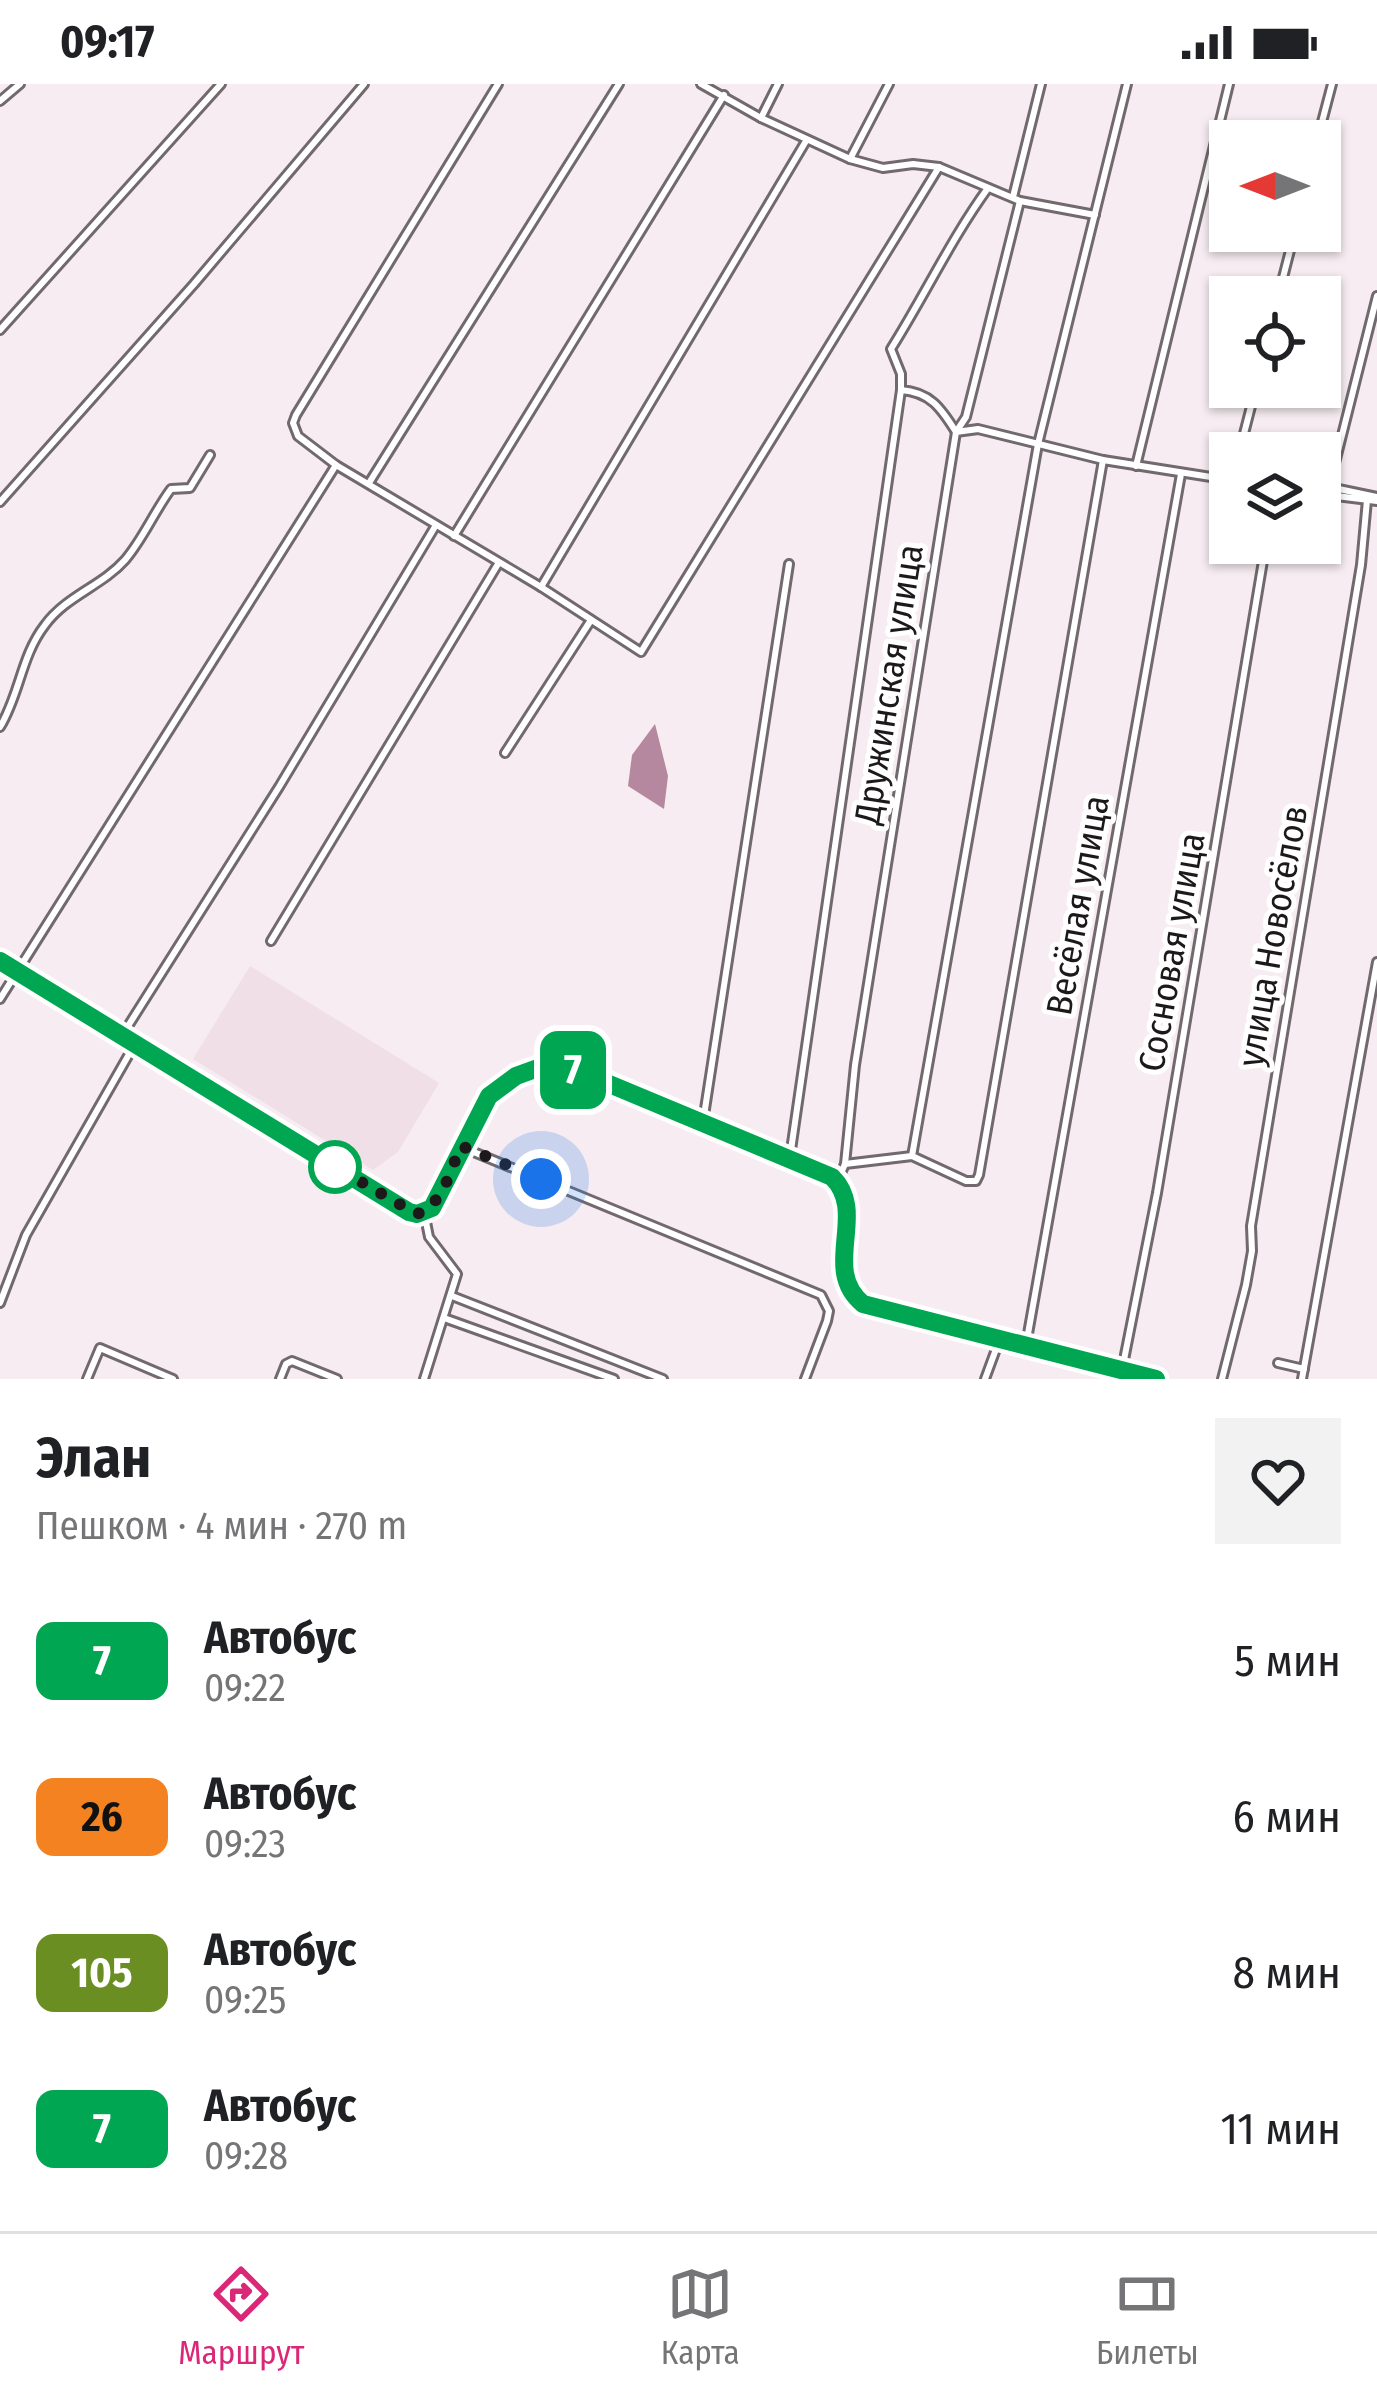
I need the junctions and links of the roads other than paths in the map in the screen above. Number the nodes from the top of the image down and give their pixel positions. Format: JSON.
{"nodes":[{"id":1,"x":20,"y":84,"type":"edge"},
{"id":2,"x":221,"y":84,"type":"edge"},
{"id":3,"x":364,"y":84,"type":"edge"},
{"id":4,"x":498,"y":84,"type":"edge"},
{"id":5,"x":619,"y":84,"type":"edge"},
{"id":6,"x":701,"y":84,"type":"edge"},
{"id":7,"x":778,"y":84,"type":"edge"},
{"id":8,"x":889,"y":84,"type":"edge"},
{"id":9,"x":1041,"y":84,"type":"edge"},
{"id":10,"x":1127,"y":84,"type":"edge"},
{"id":11,"x":1229,"y":84,"type":"edge"},
{"id":12,"x":1331,"y":84,"type":"edge"},
{"id":13,"x":724,"y":94,"type":"junction"},
{"id":14,"x":0,"y":101,"type":"edge"},
{"id":15,"x":760,"y":118,"type":"junction"},
{"id":16,"x":1322,"y":120,"type":"edge"},
{"id":17,"x":806,"y":141,"type":"junction"},
{"id":18,"x":850,"y":159,"type":"junction"},
{"id":19,"x":939,"y":167,"type":"junction"},
{"id":20,"x":988,"y":188,"type":"junction"},
{"id":21,"x":1017,"y":200,"type":"junction"},
{"id":22,"x":1095,"y":215,"type":"junction"},
{"id":23,"x":1377,"y":296,"type":"edge"},
{"id":24,"x":0,"y":330,"type":"edge"},
{"id":25,"x":901,"y":390,"type":"junction"},
{"id":26,"x":956,"y":432,"type":"junction"},
{"id":27,"x":1339,"y":432,"type":"edge"},
{"id":28,"x":1038,"y":444,"type":"junction"},
{"id":29,"x":210,"y":455,"type":"dead end"},
{"id":30,"x":1103,"y":460,"type":"junction"},
{"id":31,"x":336,"y":465,"type":"junction"},
{"id":32,"x":1136,"y":466,"type":"junction"},
{"id":33,"x":1180,"y":474,"type":"junction"},
{"id":34,"x":1209,"y":477,"type":"edge"},
{"id":35,"x":369,"y":483,"type":"junction"},
{"id":36,"x":1341,"y":492,"type":"edge"},
{"id":37,"x":1341,"y":494,"type":"edge"},
{"id":38,"x":1356,"y":494,"type":"junction"},
{"id":39,"x":1377,"y":499,"type":"edge"},
{"id":40,"x":1367,"y":500,"type":"junction"},
{"id":41,"x":0,"y":502,"type":"edge"},
{"id":42,"x":436,"y":525,"type":"junction"},
{"id":43,"x":454,"y":536,"type":"junction"},
{"id":44,"x":499,"y":563,"type":"junction"},
{"id":45,"x":788,"y":564,"type":"dead end"},
{"id":46,"x":1262,"y":564,"type":"edge"},
{"id":47,"x":541,"y":587,"type":"junction"},
{"id":48,"x":591,"y":620,"type":"junction"},
{"id":49,"x":0,"y":727,"type":"edge"},
{"id":50,"x":505,"y":753,"type":"dead end"},
{"id":51,"x":271,"y":941,"type":"dead end"},
{"id":52,"x":0,"y":961,"type":"edge"},
{"id":53,"x":1377,"y":962,"type":"edge"},
{"id":54,"x":17,"y":970,"type":"junction"},
{"id":55,"x":0,"y":999,"type":"edge"},
{"id":56,"x":123,"y":1034,"type":"junction"},
{"id":57,"x":136,"y":1042,"type":"junction"},
{"id":58,"x":703,"y":1122,"type":"junction"},
{"id":59,"x":461,"y":1146,"type":"junction"},
{"id":60,"x":912,"y":1156,"type":"junction"},
{"id":61,"x":790,"y":1157,"type":"junction"},
{"id":62,"x":845,"y":1164,"type":"junction"},
{"id":63,"x":837,"y":1182,"type":"junction"},
{"id":64,"x":424,"y":1212,"type":"junction"},
{"id":65,"x":452,"y":1296,"type":"junction"},
{"id":66,"x":0,"y":1303,"type":"edge"},
{"id":67,"x":444,"y":1318,"type":"junction"},
{"id":68,"x":999,"y":1341,"type":"junction"},
{"id":69,"x":1026,"y":1346,"type":"junction"},
{"id":70,"x":1278,"y":1363,"type":"dead end"},
{"id":71,"x":1122,"y":1370,"type":"junction"},
{"id":72,"x":1303,"y":1374,"type":"edge"},
{"id":73,"x":87,"y":1379,"type":"edge"},
{"id":74,"x":173,"y":1379,"type":"edge"},
{"id":75,"x":280,"y":1379,"type":"edge"},
{"id":76,"x":338,"y":1379,"type":"edge"},
{"id":77,"x":424,"y":1379,"type":"edge"},
{"id":78,"x":614,"y":1379,"type":"edge"},
{"id":79,"x":663,"y":1379,"type":"edge"},
{"id":80,"x":805,"y":1379,"type":"edge"},
{"id":81,"x":985,"y":1379,"type":"edge"},
{"id":82,"x":1157,"y":1379,"type":"edge"},
{"id":83,"x":1222,"y":1379,"type":"edge"}],
"edges":[{"from":1,"to":14,"type":"street"},
{"from":2,"to":24,"type":"street"},
{"from":3,"to":41,"type":"street"},
{"from":4,"to":31,"type":"street"},
{"from":5,"to":35,"type":"street"},
{"from":6,"to":13,"type":"street"},
{"from":7,"to":15,"type":"street"},
{"from":8,"to":18,"type":"street"},
{"from":9,"to":21,"type":"street","name":"Дружинская улица"},
{"from":10,"to":22,"type":"street"},
{"from":11,"to":32,"type":"street"},
{"from":12,"to":16,"type":"street"},
{"from":13,"to":15,"type":"street"},
{"from":13,"to":43,"type":"street"},
{"from":15,"to":17,"type":"street"},
{"from":17,"to":18,"type":"street"},
{"from":17,"to":47,"type":"street"},
{"from":18,"to":19,"type":"street"},
{"from":19,"to":20,"type":"street"},
{"from":19,"to":48,"type":"street"},
{"from":20,"to":21,"type":"street"},
{"from":20,"to":25,"type":"street"},
{"from":21,"to":22,"type":"street"},
{"from":21,"to":26,"type":"street","name":"Дружинская улица"},
{"from":22,"to":28,"type":"street"},
{"from":23,"to":27,"type":"street"},
{"from":25,"to":26,"type":"street"},
{"from":25,"to":61,"type":"street"},
{"from":26,"to":28,"type":"street"},
{"from":26,"to":62,"type":"street","name":"Дружинская улица"},
{"from":28,"to":30,"type":"street"},
{"from":28,"to":60,"type":"street"},
{"from":29,"to":49,"type":"street"},
{"from":30,"to":32,"type":"street"},
{"from":30,"to":60,"type":"street"},
{"from":31,"to":35,"type":"street"},
{"from":31,"to":54,"type":"street"},
{"from":32,"to":33,"type":"street"},
{"from":33,"to":34,"type":"street"},
{"from":33,"to":69,"type":"street","name":"Весёлая улица"},
{"from":35,"to":42,"type":"street"},
{"from":36,"to":38,"type":"street"},
{"from":37,"to":40,"type":"street"},
{"from":38,"to":39,"type":"street"},
{"from":38,"to":40,"type":"street"},
{"from":39,"to":40,"type":"street"},
{"from":40,"to":83,"type":"street","name":"улица Новосёлов"},
{"from":42,"to":43,"type":"street"},
{"from":42,"to":56,"type":"street"},
{"from":43,"to":44,"type":"street"},
{"from":44,"to":47,"type":"street"},
{"from":44,"to":51,"type":"street"},
{"from":45,"to":58,"type":"street"},
{"from":46,"to":71,"type":"street","name":"Сосновая улица"},
{"from":47,"to":48,"type":"street"},
{"from":48,"to":50,"type":"street"},
{"from":52,"to":54,"type":"street"},
{"from":53,"to":72,"type":"street"},
{"from":54,"to":55,"type":"street"},
{"from":54,"to":56,"type":"street"},
{"from":56,"to":57,"type":"street"},
{"from":57,"to":64,"type":"street"},
{"from":57,"to":66,"type":"street"},
{"from":58,"to":59,"type":"street"},
{"from":58,"to":61,"type":"street"},
{"from":59,"to":64,"type":"street"},
{"from":59,"to":80,"type":"street"},
{"from":60,"to":62,"type":"street"},
{"from":61,"to":63,"type":"street"},
{"from":62,"to":63,"type":"street","name":"Дружинская улица"},
{"from":63,"to":68,"type":"street"},
{"from":64,"to":65,"type":"street"},
{"from":65,"to":67,"type":"street"},
{"from":65,"to":79,"type":"street"},
{"from":67,"to":77,"type":"street"},
{"from":67,"to":78,"type":"street"},
{"from":68,"to":69,"type":"street"},
{"from":68,"to":81,"type":"street"},
{"from":69,"to":71,"type":"street"},
{"from":70,"to":72,"type":"street"},
{"from":71,"to":82,"type":"street"},
{"from":73,"to":74,"type":"street"},
{"from":75,"to":76,"type":"street"}]}
